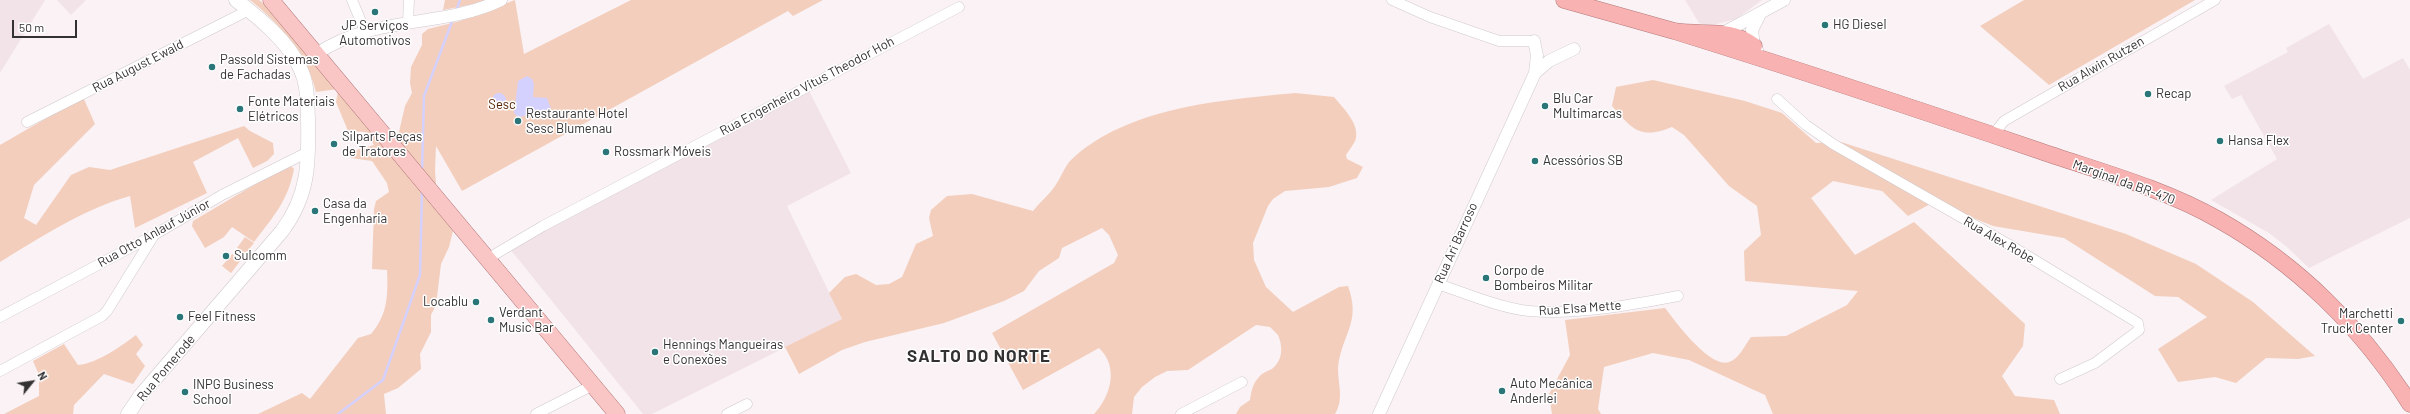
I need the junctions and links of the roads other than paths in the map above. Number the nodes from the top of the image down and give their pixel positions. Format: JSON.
{"nodes":[{"id":1,"x":236,"y":0,"type":"edge"},
{"id":2,"x":264,"y":0,"type":"edge"},
{"id":3,"x":271,"y":0,"type":"edge"},
{"id":4,"x":352,"y":0,"type":"edge"},
{"id":5,"x":409,"y":0,"type":"edge"},
{"id":6,"x":501,"y":0,"type":"edge"},
{"id":7,"x":1392,"y":0,"type":"edge"},
{"id":8,"x":1564,"y":0,"type":"edge"},
{"id":9,"x":1784,"y":0,"type":"edge"},
{"id":10,"x":2215,"y":0,"type":"edge"},
{"id":11,"x":958,"y":7,"type":"dead end"},
{"id":12,"x":249,"y":10,"type":"junction"},
{"id":13,"x":1760,"y":14,"type":"junction"},
{"id":14,"x":290,"y":22,"type":"junction"},
{"id":15,"x":408,"y":22,"type":"junction"},
{"id":16,"x":365,"y":31,"type":"junction"},
{"id":17,"x":1674,"y":31,"type":"junction"},
{"id":18,"x":1724,"y":33,"type":"junction"},
{"id":19,"x":1534,"y":41,"type":"joint"},
{"id":20,"x":1754,"y":46,"type":"junction"},
{"id":21,"x":1574,"y":49,"type":"dead end"},
{"id":22,"x":318,"y":53,"type":"junction"},
{"id":23,"x":1773,"y":64,"type":"junction"},
{"id":24,"x":1536,"y":73,"type":"junction"},
{"id":25,"x":1777,"y":99,"type":"dead end"},
{"id":26,"x":27,"y":122,"type":"dead end"},
{"id":27,"x":1993,"y":135,"type":"junction"},
{"id":28,"x":308,"y":152,"type":"junction"},
{"id":29,"x":154,"y":235,"type":"junction"},
{"id":30,"x":487,"y":259,"type":"junction"},
{"id":31,"x":1438,"y":284,"type":"junction"},
{"id":32,"x":1678,"y":296,"type":"dead end"},
{"id":33,"x":0,"y":317,"type":"edge"},
{"id":34,"x":0,"y":371,"type":"edge"},
{"id":35,"x":2060,"y":379,"type":"dead end"},
{"id":36,"x":1242,"y":382,"type":"dead end"},
{"id":37,"x":593,"y":385,"type":"junction"},
{"id":38,"x":747,"y":404,"type":"dead end"},
{"id":39,"x":2410,"y":404,"type":"edge"},
{"id":40,"x":128,"y":414,"type":"edge"},
{"id":41,"x":536,"y":414,"type":"edge"},
{"id":42,"x":617,"y":414,"type":"edge"},
{"id":43,"x":727,"y":414,"type":"edge"},
{"id":44,"x":1181,"y":414,"type":"edge"},
{"id":45,"x":1379,"y":414,"type":"edge"}],
"edges":[{"from":1,"to":12,"type":"main road","name":"Rua Pomerode"},
{"from":2,"to":14,"type":"main road"},
{"from":3,"to":14,"type":"main road"},
{"from":4,"to":16,"type":"street"},
{"from":5,"to":15,"type":"street"},
{"from":6,"to":15,"type":"street"},
{"from":7,"to":19,"type":"street"},
{"from":8,"to":17,"type":"highway"},
{"from":9,"to":13,"type":"street"},
{"from":10,"to":27,"type":"street","name":"Rua Alwin Rutzen"},
{"from":11,"to":30,"type":"street","name":"Rua Engenheiro Vitus Theodor Hoh"},
{"from":12,"to":26,"type":"street","name":"Rua August Ewald"},
{"from":12,"to":28,"type":"main road","name":"Rua Pomerode"},
{"from":13,"to":18,"type":"street"},
{"from":13,"to":20,"type":"street"},
{"from":14,"to":22,"type":"main road"},
{"from":15,"to":16,"type":"street"},
{"from":16,"to":22,"type":"street"},
{"from":17,"to":18,"type":"highway"},
{"from":17,"to":23,"type":"highway","name":"Marginal da BR-470"},
{"from":18,"to":20,"type":"highway"},
{"from":19,"to":24,"type":"street","name":"Rua Ari Barroso"},
{"from":20,"to":23,"type":"street","name":"Marginal da BR-470"},
{"from":21,"to":24,"type":"street","name":"Rua Ari Barroso"},
{"from":22,"to":30,"type":"main road"},
{"from":23,"to":27,"type":"highway","name":"Marginal da BR-470"},
{"from":24,"to":31,"type":"street","name":"Rua Ari Barroso"},
{"from":25,"to":35,"type":"street","name":"Rua Alex Robe"},
{"from":27,"to":39,"type":"highway","name":"Marginal da BR-470"},
{"from":28,"to":29,"type":"street","name":"Rua Otto Anlauf Júnior"},
{"from":28,"to":40,"type":"main road","name":"Rua Pomerode"},
{"from":29,"to":33,"type":"street","name":"Rua Otto Anlauf Júnior"},
{"from":29,"to":34,"type":"street"},
{"from":30,"to":37,"type":"main road"},
{"from":31,"to":32,"type":"street","name":"Rua Elsa Mette"},
{"from":31,"to":45,"type":"street","name":"Rua Ari Barroso"},
{"from":36,"to":44,"type":"street"},
{"from":37,"to":41,"type":"street"},
{"from":37,"to":42,"type":"main road"},
{"from":38,"to":43,"type":"street"}]}
